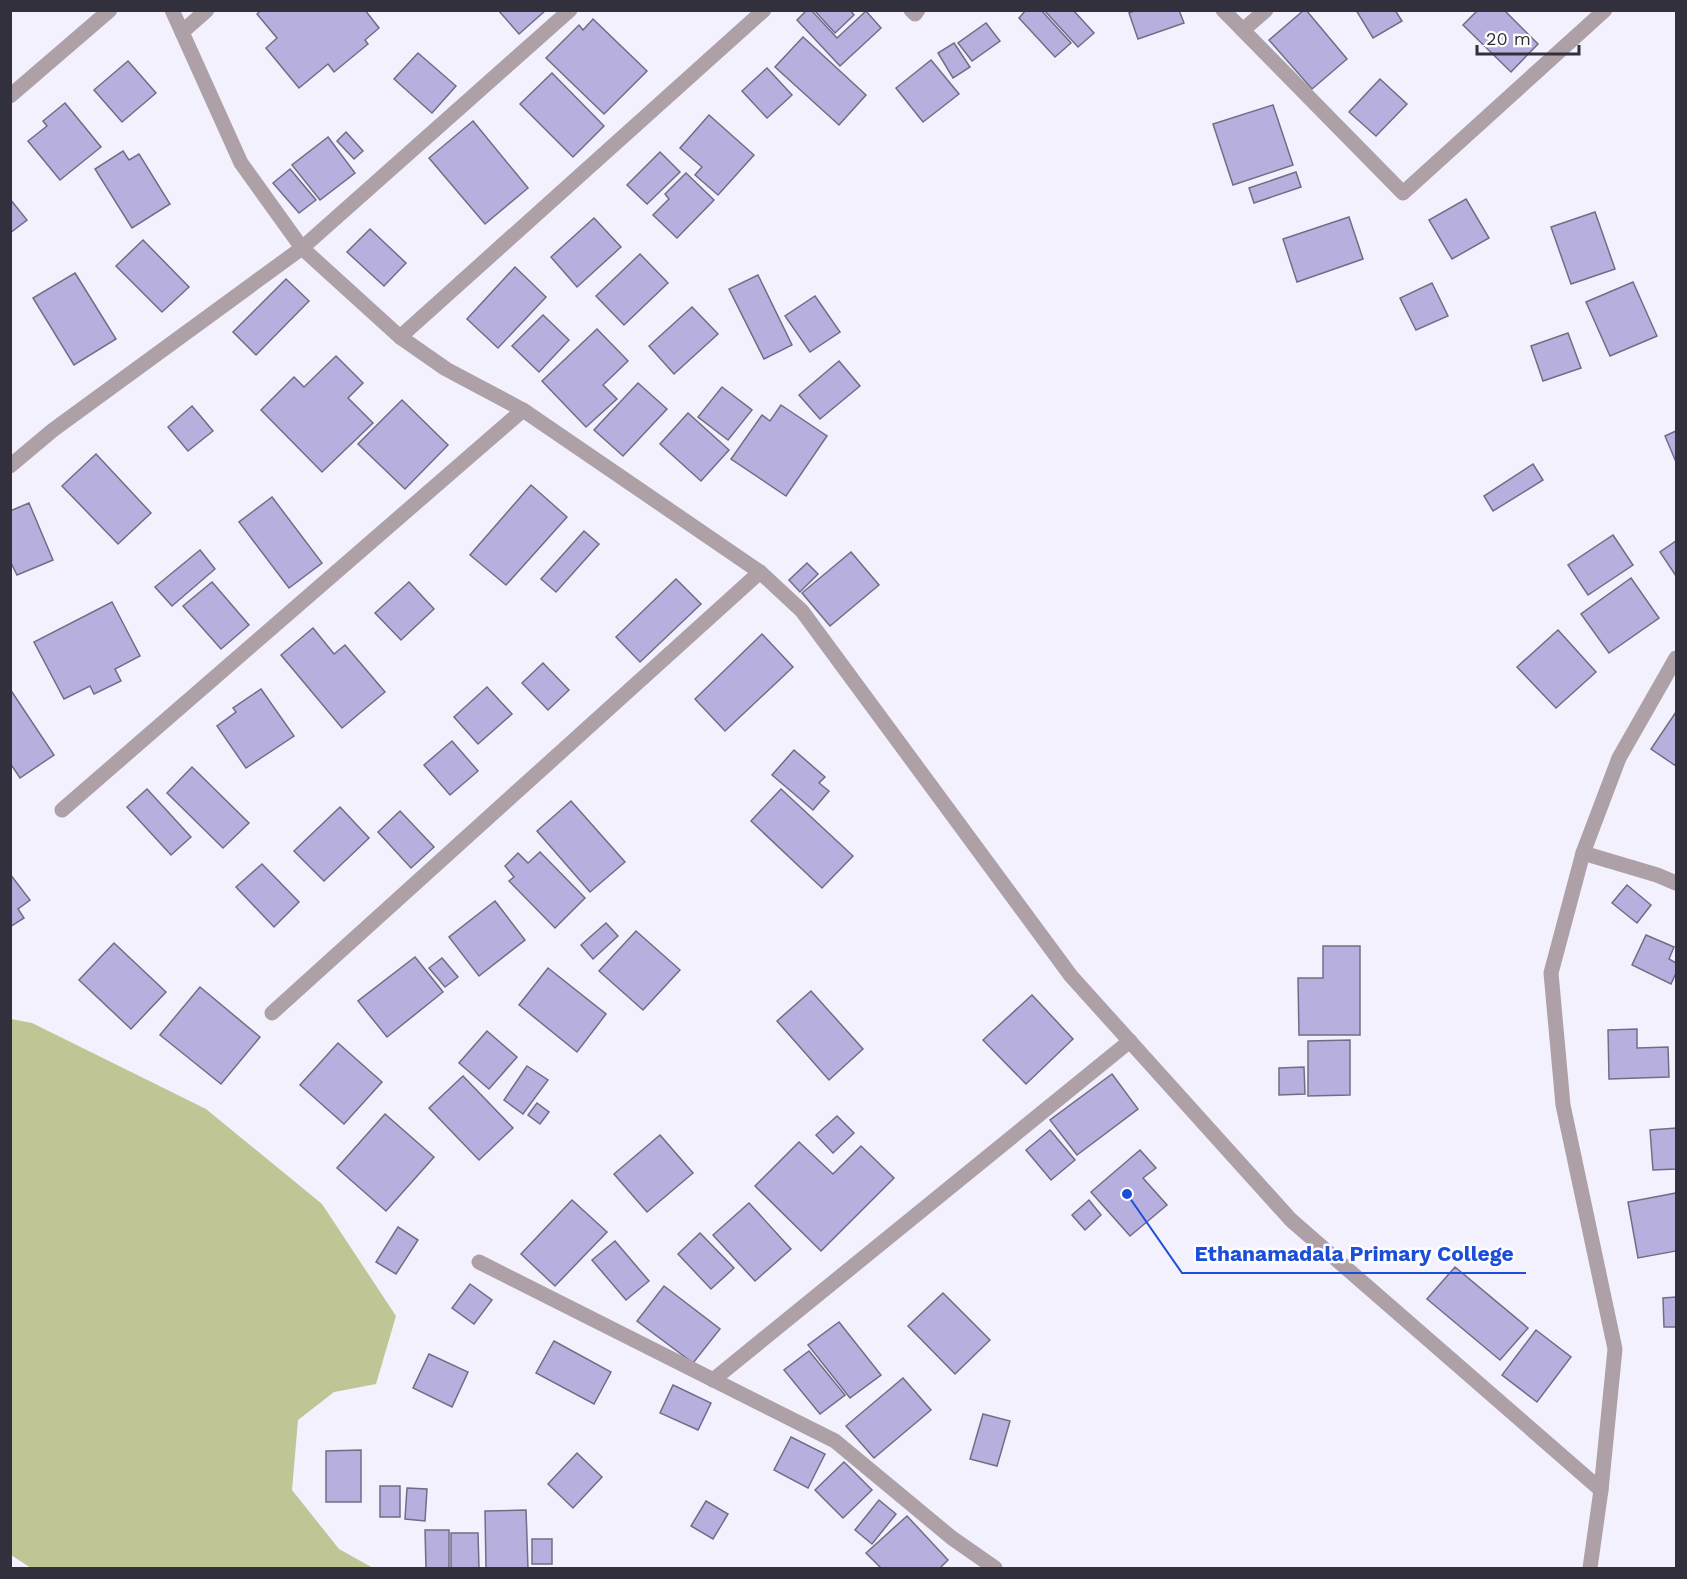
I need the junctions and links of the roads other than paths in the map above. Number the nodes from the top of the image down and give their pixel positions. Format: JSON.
{"nodes":[{"id":1,"x":111,"y":10,"type":"edge"},
{"id":2,"x":172,"y":10,"type":"edge"},
{"id":3,"x":207,"y":10,"type":"edge"},
{"id":4,"x":570,"y":10,"type":"edge"},
{"id":5,"x":764,"y":10,"type":"edge"},
{"id":6,"x":911,"y":10,"type":"edge"},
{"id":7,"x":918,"y":10,"type":"edge"},
{"id":8,"x":1223,"y":10,"type":"edge"},
{"id":9,"x":1266,"y":10,"type":"edge"},
{"id":10,"x":1605,"y":10,"type":"edge"},
{"id":11,"x":1243,"y":30,"type":"junction"},
{"id":12,"x":182,"y":32,"type":"junction"},
{"id":13,"x":10,"y":96,"type":"edge"},
{"id":14,"x":302,"y":248,"type":"junction"},
{"id":15,"x":400,"y":337,"type":"junction"},
{"id":16,"x":523,"y":410,"type":"junction"},
{"id":17,"x":10,"y":466,"type":"edge"},
{"id":18,"x":760,"y":572,"type":"junction"},
{"id":19,"x":1677,"y":658,"type":"edge"},
{"id":20,"x":62,"y":810,"type":"dead end"},
{"id":21,"x":1583,"y":853,"type":"junction"},
{"id":22,"x":1677,"y":883,"type":"edge"},
{"id":23,"x":272,"y":1013,"type":"dead end"},
{"id":24,"x":1130,"y":1041,"type":"junction"},
{"id":25,"x":480,"y":1262,"type":"dead end"},
{"id":26,"x":713,"y":1380,"type":"junction"},
{"id":27,"x":1601,"y":1490,"type":"junction"},
{"id":28,"x":995,"y":1569,"type":"edge"},
{"id":29,"x":1590,"y":1569,"type":"edge"}],
"edges":[{"from":1,"to":13,"type":"street"},
{"from":2,"to":12,"type":"street"},
{"from":3,"to":12,"type":"street"},
{"from":4,"to":14,"type":"street"},
{"from":5,"to":15,"type":"street"},
{"from":6,"to":7,"type":"street"},
{"from":8,"to":11,"type":"street"},
{"from":9,"to":11,"type":"street"},
{"from":10,"to":11,"type":"street"},
{"from":12,"to":14,"type":"street"},
{"from":14,"to":15,"type":"street"},
{"from":14,"to":17,"type":"street"},
{"from":15,"to":16,"type":"street"},
{"from":16,"to":18,"type":"street"},
{"from":16,"to":20,"type":"street"},
{"from":18,"to":23,"type":"street"},
{"from":18,"to":24,"type":"street"},
{"from":19,"to":21,"type":"street"},
{"from":21,"to":22,"type":"street"},
{"from":21,"to":27,"type":"street"},
{"from":24,"to":26,"type":"street"},
{"from":24,"to":27,"type":"street"},
{"from":25,"to":26,"type":"street"},
{"from":26,"to":28,"type":"street"},
{"from":27,"to":29,"type":"street"}]}
